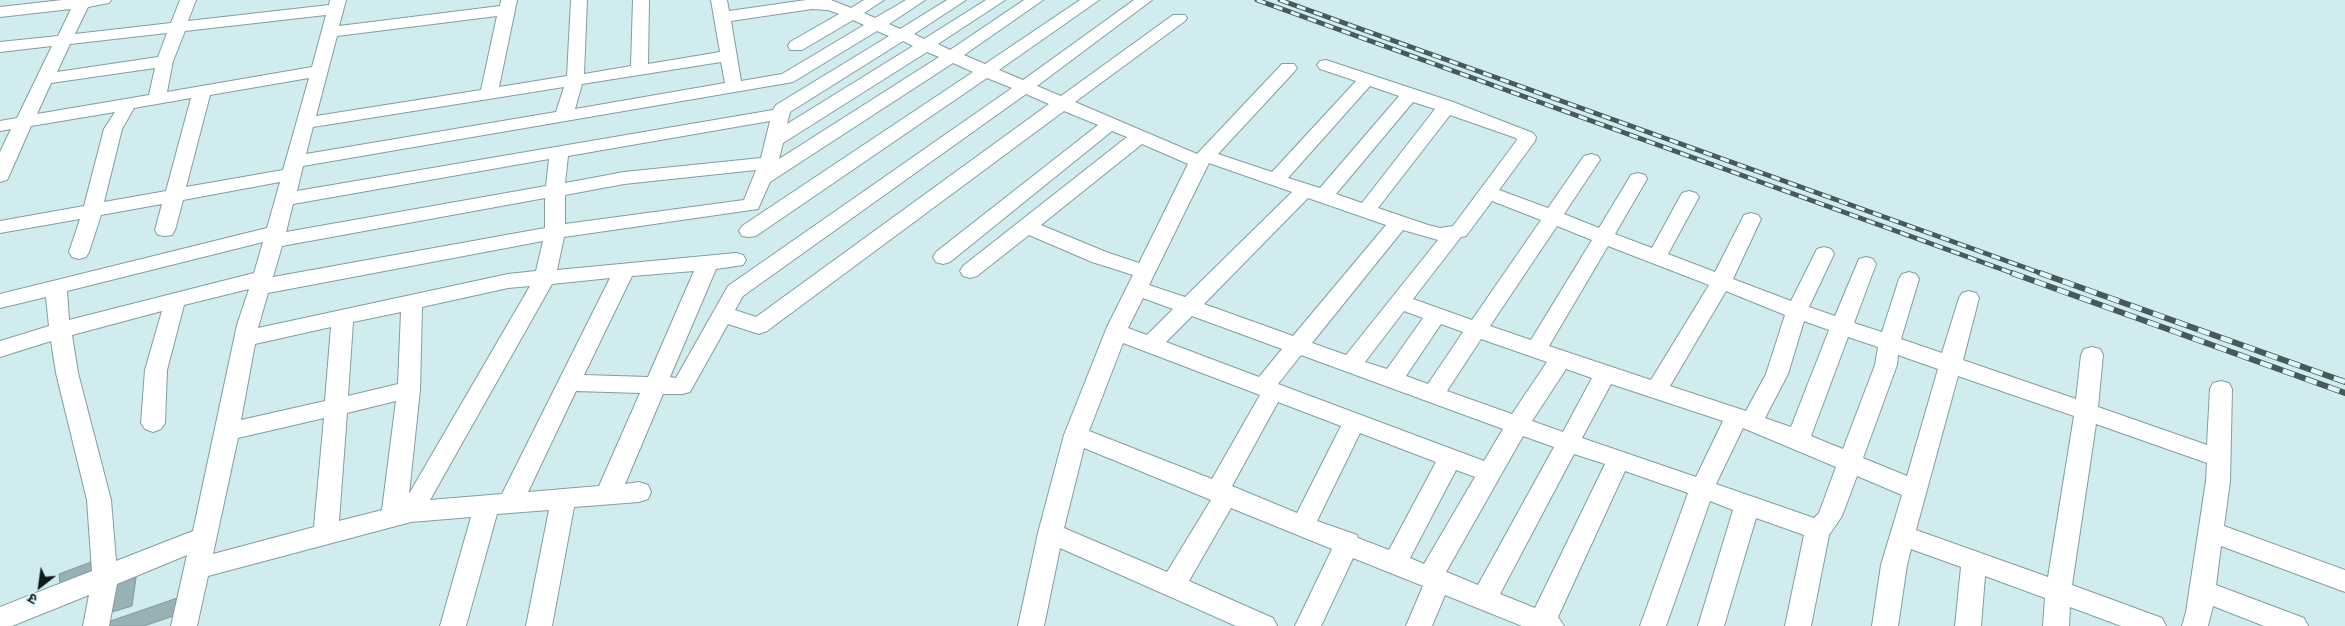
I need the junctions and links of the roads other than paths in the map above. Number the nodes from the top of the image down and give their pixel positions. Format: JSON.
{"nodes":[{"id":1,"x":103,"y":0,"type":"edge"},
{"id":2,"x":188,"y":0,"type":"edge"},
{"id":3,"x":445,"y":0,"type":"edge"},
{"id":4,"x":579,"y":0,"type":"edge"},
{"id":5,"x":641,"y":0,"type":"edge"},
{"id":6,"x":719,"y":0,"type":"edge"},
{"id":7,"x":876,"y":0,"type":"edge"},
{"id":8,"x":917,"y":0,"type":"edge"},
{"id":9,"x":958,"y":0,"type":"edge"},
{"id":10,"x":997,"y":0,"type":"edge"},
{"id":11,"x":1035,"y":0,"type":"edge"},
{"id":12,"x":1091,"y":0,"type":"edge"},
{"id":13,"x":1144,"y":0,"type":"edge"},
{"id":14,"x":83,"y":1,"type":"edge"},
{"id":15,"x":835,"y":2,"type":"edge"},
{"id":16,"x":337,"y":5,"type":"edge"},
{"id":17,"x":508,"y":5,"type":"edge"},
{"id":18,"x":0,"y":12,"type":"edge"},
{"id":19,"x":852,"y":14,"type":"junction"},
{"id":20,"x":722,"y":17,"type":"junction"},
{"id":21,"x":441,"y":18,"type":"junction"},
{"id":22,"x":1179,"y":18,"type":"dead end"},
{"id":23,"x":876,"y":24,"type":"junction"},
{"id":24,"x":177,"y":27,"type":"junction"},
{"id":25,"x":330,"y":32,"type":"junction"},
{"id":26,"x":902,"y":35,"type":"junction"},
{"id":27,"x":64,"y":39,"type":"junction"},
{"id":28,"x":925,"y":45,"type":"junction"},
{"id":29,"x":796,"y":46,"type":"dead end"},
{"id":30,"x":0,"y":47,"type":"edge"},
{"id":31,"x":729,"y":56,"type":"junction"},
{"id":32,"x":952,"y":56,"type":"junction"},
{"id":33,"x":165,"y":61,"type":"junction"},
{"id":34,"x":1326,"y":65,"type":"dead end"},
{"id":35,"x":1288,"y":68,"type":"dead end"},
{"id":36,"x":640,"y":70,"type":"junction"},
{"id":37,"x":320,"y":71,"type":"junction"},
{"id":38,"x":986,"y":71,"type":"junction"},
{"id":39,"x":45,"y":79,"type":"junction"},
{"id":40,"x":1367,"y":79,"type":"junction"},
{"id":41,"x":575,"y":80,"type":"junction"},
{"id":42,"x":1025,"y":87,"type":"junction"},
{"id":43,"x":734,"y":88,"type":"junction"},
{"id":44,"x":202,"y":91,"type":"junction"},
{"id":45,"x":489,"y":94,"type":"junction"},
{"id":46,"x":1410,"y":94,"type":"junction"},
{"id":47,"x":157,"y":98,"type":"junction"},
{"id":48,"x":1061,"y":103,"type":"junction"},
{"id":49,"x":128,"y":104,"type":"junction"},
{"id":50,"x":1447,"y":106,"type":"junction"},
{"id":51,"x":780,"y":114,"type":"junction"},
{"id":52,"x":564,"y":116,"type":"junction"},
{"id":53,"x":24,"y":121,"type":"junction"},
{"id":54,"x":305,"y":123,"type":"junction"},
{"id":55,"x":1110,"y":124,"type":"junction"},
{"id":56,"x":0,"y":126,"type":"edge"},
{"id":57,"x":1140,"y":136,"type":"junction"},
{"id":58,"x":775,"y":140,"type":"junction"},
{"id":59,"x":558,"y":153,"type":"junction"},
{"id":60,"x":1203,"y":159,"type":"junction"},
{"id":61,"x":1591,"y":160,"type":"dead end"},
{"id":62,"x":2,"y":165,"type":"edge"},
{"id":63,"x":293,"y":168,"type":"junction"},
{"id":64,"x":765,"y":171,"type":"junction"},
{"id":65,"x":1638,"y":179,"type":"dead end"},
{"id":66,"x":1276,"y":180,"type":"junction"},
{"id":67,"x":555,"y":191,"type":"junction"},
{"id":68,"x":1487,"y":192,"type":"junction"},
{"id":69,"x":1314,"y":193,"type":"junction"},
{"id":70,"x":176,"y":195,"type":"junction"},
{"id":71,"x":1689,"y":197,"type":"dead end"},
{"id":72,"x":285,"y":198,"type":"junction"},
{"id":73,"x":92,"y":211,"type":"junction"},
{"id":74,"x":1366,"y":211,"type":"junction"},
{"id":75,"x":1553,"y":218,"type":"junction"},
{"id":76,"x":1751,"y":219,"type":"dead end"},
{"id":77,"x":1398,"y":222,"type":"junction"},
{"id":78,"x":1026,"y":226,"type":"junction"},
{"id":79,"x":0,"y":227,"type":"edge"},
{"id":80,"x":165,"y":230,"type":"dead end"},
{"id":81,"x":749,"y":230,"type":"dead end"},
{"id":82,"x":556,"y":233,"type":"junction"},
{"id":83,"x":1453,"y":234,"type":"junction"},
{"id":84,"x":275,"y":236,"type":"junction"},
{"id":85,"x":1604,"y":237,"type":"junction"},
{"id":86,"x":79,"y":252,"type":"dead end"},
{"id":87,"x":1824,"y":254,"type":"dead end"},
{"id":88,"x":943,"y":257,"type":"dead end"},
{"id":89,"x":1656,"y":258,"type":"junction"},
{"id":90,"x":736,"y":260,"type":"dead end"},
{"id":91,"x":708,"y":263,"type":"junction"},
{"id":92,"x":1866,"y":264,"type":"dead end"},
{"id":93,"x":625,"y":270,"type":"junction"},
{"id":94,"x":970,"y":271,"type":"dead end"},
{"id":95,"x":544,"y":278,"type":"junction"},
{"id":96,"x":1909,"y":279,"type":"dead end"},
{"id":97,"x":1141,"y":280,"type":"junction"},
{"id":98,"x":1721,"y":282,"type":"junction"},
{"id":99,"x":261,"y":283,"type":"junction"},
{"id":100,"x":56,"y":287,"type":"junction"},
{"id":101,"x":1969,"y":298,"type":"dead end"},
{"id":102,"x":0,"y":301,"type":"edge"},
{"id":103,"x":175,"y":301,"type":"junction"},
{"id":104,"x":412,"y":302,"type":"junction"},
{"id":105,"x":1400,"y":302,"type":"junction"},
{"id":106,"x":1190,"y":306,"type":"junction"},
{"id":107,"x":1797,"y":311,"type":"junction"},
{"id":108,"x":722,"y":314,"type":"junction"},
{"id":109,"x":1437,"y":314,"type":"junction"},
{"id":110,"x":343,"y":317,"type":"junction"},
{"id":111,"x":1842,"y":327,"type":"junction"},
{"id":112,"x":1477,"y":328,"type":"junction"},
{"id":113,"x":60,"y":330,"type":"junction"},
{"id":114,"x":1117,"y":332,"type":"junction"},
{"id":115,"x":246,"y":338,"type":"junction"},
{"id":116,"x":1889,"y":343,"type":"junction"},
{"id":117,"x":1150,"y":345,"type":"junction"},
{"id":118,"x":1298,"y":345,"type":"junction"},
{"id":119,"x":0,"y":349,"type":"edge"},
{"id":120,"x":1536,"y":350,"type":"junction"},
{"id":121,"x":2092,"y":355,"type":"dead end"},
{"id":122,"x":1561,"y":359,"type":"junction"},
{"id":123,"x":1351,"y":364,"type":"junction"},
{"id":124,"x":1949,"y":364,"type":"junction"},
{"id":125,"x":1606,"y":373,"type":"junction"},
{"id":126,"x":1392,"y":379,"type":"junction"},
{"id":127,"x":569,"y":383,"type":"junction"},
{"id":128,"x":656,"y":385,"type":"junction"},
{"id":129,"x":1268,"y":389,"type":"junction"},
{"id":130,"x":1657,"y":389,"type":"junction"},
{"id":131,"x":2221,"y":389,"type":"dead end"},
{"id":132,"x":409,"y":390,"type":"junction"},
{"id":133,"x":1433,"y":394,"type":"junction"},
{"id":134,"x":336,"y":407,"type":"junction"},
{"id":135,"x":2084,"y":412,"type":"junction"},
{"id":136,"x":1744,"y":419,"type":"junction"},
{"id":137,"x":1354,"y":422,"type":"junction"},
{"id":138,"x":153,"y":423,"type":"dead end"},
{"id":139,"x":1517,"y":425,"type":"junction"},
{"id":140,"x":227,"y":432,"type":"junction"},
{"id":141,"x":1076,"y":435,"type":"junction"},
{"id":142,"x":1798,"y":438,"type":"junction"},
{"id":143,"x":1568,"y":443,"type":"junction"},
{"id":144,"x":1450,"y":458,"type":"junction"},
{"id":145,"x":2219,"y":458,"type":"junction"},
{"id":146,"x":1619,"y":459,"type":"junction"},
{"id":147,"x":1848,"y":462,"type":"junction"},
{"id":148,"x":1490,"y":473,"type":"junction"},
{"id":149,"x":1702,"y":488,"type":"junction"},
{"id":150,"x":1915,"y":490,"type":"junction"},
{"id":151,"x":639,"y":492,"type":"dead end"},
{"id":152,"x":1222,"y":492,"type":"junction"},
{"id":153,"x":608,"y":494,"type":"junction"},
{"id":154,"x":563,"y":498,"type":"junction"},
{"id":155,"x":499,"y":504,"type":"junction"},
{"id":156,"x":1747,"y":505,"type":"junction"},
{"id":157,"x":402,"y":514,"type":"junction"},
{"id":158,"x":1303,"y":525,"type":"junction"},
{"id":159,"x":1817,"y":531,"type":"junction"},
{"id":160,"x":2211,"y":532,"type":"junction"},
{"id":161,"x":1050,"y":533,"type":"junction"},
{"id":162,"x":326,"y":534,"type":"junction"},
{"id":163,"x":1902,"y":535,"type":"junction"},
{"id":164,"x":203,"y":538,"type":"junction"},
{"id":165,"x":1348,"y":542,"type":"junction"},
{"id":166,"x":1974,"y":561,"type":"junction"},
{"id":167,"x":1395,"y":562,"type":"junction"},
{"id":168,"x":196,"y":569,"type":"junction"},
{"id":169,"x":105,"y":578,"type":"junction"},
{"id":170,"x":1435,"y":578,"type":"junction"},
{"id":171,"x":2345,"y":581,"type":"edge"},
{"id":172,"x":1173,"y":585,"type":"junction"},
{"id":173,"x":2202,"y":591,"type":"junction"},
{"id":174,"x":2058,"y":592,"type":"junction"},
{"id":175,"x":1484,"y":599,"type":"junction"},
{"id":176,"x":0,"y":618,"type":"edge"},
{"id":177,"x":1544,"y":625,"type":"edge"},
{"id":178,"x":96,"y":626,"type":"edge"},
{"id":179,"x":184,"y":626,"type":"edge"},
{"id":180,"x":453,"y":626,"type":"edge"},
{"id":181,"x":539,"y":626,"type":"edge"},
{"id":182,"x":1031,"y":626,"type":"edge"},
{"id":183,"x":1264,"y":626,"type":"edge"},
{"id":184,"x":1308,"y":626,"type":"edge"},
{"id":185,"x":1419,"y":626,"type":"edge"},
{"id":186,"x":1653,"y":626,"type":"edge"},
{"id":187,"x":1711,"y":626,"type":"edge"},
{"id":188,"x":1798,"y":626,"type":"edge"},
{"id":189,"x":1885,"y":626,"type":"edge"},
{"id":190,"x":1968,"y":626,"type":"edge"},
{"id":191,"x":2056,"y":626,"type":"edge"},
{"id":192,"x":2153,"y":626,"type":"edge"},
{"id":193,"x":2195,"y":626,"type":"edge"},
{"id":194,"x":2295,"y":626,"type":"edge"}],
"edges":[{"from":1,"to":14,"type":"street"},
{"from":2,"to":24,"type":"street"},
{"from":3,"to":21,"type":"street"},
{"from":4,"to":41,"type":"street"},
{"from":5,"to":36,"type":"street"},
{"from":6,"to":20,"type":"street"},
{"from":7,"to":19,"type":"street"},
{"from":8,"to":23,"type":"street"},
{"from":9,"to":26,"type":"street"},
{"from":10,"to":28,"type":"street"},
{"from":11,"to":32,"type":"street"},
{"from":12,"to":38,"type":"street"},
{"from":13,"to":42,"type":"street"},
{"from":14,"to":18,"type":"street"},
{"from":14,"to":27,"type":"street"},
{"from":15,"to":19,"type":"street"},
{"from":15,"to":20,"type":"street"},
{"from":16,"to":24,"type":"street"},
{"from":16,"to":25,"type":"street"},
{"from":17,"to":21,"type":"street"},
{"from":17,"to":45,"type":"street"},
{"from":19,"to":23,"type":"street"},
{"from":19,"to":29,"type":"street"},
{"from":20,"to":31,"type":"street"},
{"from":21,"to":25,"type":"street"},
{"from":22,"to":48,"type":"street"},
{"from":23,"to":26,"type":"street"},
{"from":23,"to":43,"type":"street"},
{"from":24,"to":27,"type":"street"},
{"from":24,"to":33,"type":"street"},
{"from":25,"to":37,"type":"street"},
{"from":26,"to":28,"type":"street"},
{"from":26,"to":51,"type":"street"},
{"from":27,"to":30,"type":"street"},
{"from":27,"to":39,"type":"street"},
{"from":28,"to":32,"type":"street"},
{"from":28,"to":58,"type":"street"},
{"from":31,"to":36,"type":"street"},
{"from":31,"to":43,"type":"street"},
{"from":32,"to":38,"type":"street"},
{"from":32,"to":64,"type":"street"},
{"from":33,"to":39,"type":"street"},
{"from":33,"to":47,"type":"street"},
{"from":34,"to":40,"type":"street"},
{"from":35,"to":60,"type":"street"},
{"from":36,"to":41,"type":"street"},
{"from":37,"to":44,"type":"street"},
{"from":37,"to":54,"type":"street"},
{"from":38,"to":42,"type":"street"},
{"from":38,"to":81,"type":"street"},
{"from":39,"to":53,"type":"street"},
{"from":40,"to":46,"type":"street"},
{"from":40,"to":66,"type":"street"},
{"from":41,"to":45,"type":"street"},
{"from":41,"to":52,"type":"street"},
{"from":42,"to":48,"type":"street"},
{"from":42,"to":108,"type":"street"},
{"from":43,"to":52,"type":"street"},
{"from":44,"to":47,"type":"street"},
{"from":44,"to":70,"type":"street"},
{"from":45,"to":54,"type":"street"},
{"from":46,"to":50,"type":"street"},
{"from":46,"to":69,"type":"street"},
{"from":47,"to":49,"type":"street"},
{"from":48,"to":55,"type":"street"},
{"from":48,"to":108,"type":"street"},
{"from":49,"to":53,"type":"street"},
{"from":49,"to":73,"type":"street"},
{"from":50,"to":68,"type":"street"},
{"from":50,"to":74,"type":"street"},
{"from":51,"to":58,"type":"street"},
{"from":51,"to":59,"type":"street"},
{"from":52,"to":63,"type":"street"},
{"from":53,"to":56,"type":"street"},
{"from":53,"to":62,"type":"street"},
{"from":54,"to":63,"type":"street"},
{"from":55,"to":57,"type":"street"},
{"from":55,"to":88,"type":"street"},
{"from":57,"to":60,"type":"street"},
{"from":57,"to":78,"type":"street"},
{"from":58,"to":64,"type":"street"},
{"from":59,"to":67,"type":"street"},
{"from":59,"to":72,"type":"street"},
{"from":60,"to":66,"type":"street"},
{"from":60,"to":97,"type":"street"},
{"from":61,"to":75,"type":"street"},
{"from":63,"to":70,"type":"street"},
{"from":63,"to":72,"type":"street"},
{"from":64,"to":67,"type":"street"},
{"from":64,"to":82,"type":"street"},
{"from":65,"to":85,"type":"street"},
{"from":66,"to":69,"type":"street"},
{"from":67,"to":82,"type":"street"},
{"from":67,"to":84,"type":"street"},
{"from":68,"to":75,"type":"street"},
{"from":68,"to":83,"type":"street"},
{"from":69,"to":74,"type":"street"},
{"from":69,"to":106,"type":"street"},
{"from":70,"to":73,"type":"street"},
{"from":70,"to":80,"type":"street"},
{"from":71,"to":89,"type":"street"},
{"from":72,"to":84,"type":"street"},
{"from":73,"to":79,"type":"street"},
{"from":73,"to":86,"type":"street"},
{"from":74,"to":77,"type":"street"},
{"from":75,"to":85,"type":"street"},
{"from":75,"to":112,"type":"street"},
{"from":76,"to":98,"type":"street"},
{"from":77,"to":83,"type":"street"},
{"from":77,"to":118,"type":"street"},
{"from":78,"to":94,"type":"street"},
{"from":78,"to":97,"type":"street"},
{"from":82,"to":95,"type":"street"},
{"from":82,"to":99,"type":"street"},
{"from":83,"to":105,"type":"street"},
{"from":84,"to":99,"type":"street"},
{"from":84,"to":100,"type":"street"},
{"from":85,"to":89,"type":"street"},
{"from":85,"to":120,"type":"street"},
{"from":87,"to":107,"type":"street"},
{"from":89,"to":98,"type":"street"},
{"from":90,"to":91,"type":"street"},
{"from":91,"to":93,"type":"street"},
{"from":91,"to":128,"type":"street"},
{"from":92,"to":111,"type":"street"},
{"from":93,"to":95,"type":"street"},
{"from":93,"to":127,"type":"street"},
{"from":95,"to":104,"type":"street"},
{"from":95,"to":157,"type":"street"},
{"from":96,"to":116,"type":"street"},
{"from":97,"to":106,"type":"street"},
{"from":97,"to":114,"type":"street"},
{"from":98,"to":107,"type":"street"},
{"from":98,"to":130,"type":"street"},
{"from":99,"to":103,"type":"street"},
{"from":99,"to":115,"type":"street"},
{"from":100,"to":102,"type":"street"},
{"from":100,"to":113,"type":"street"},
{"from":101,"to":124,"type":"street"},
{"from":103,"to":113,"type":"street"},
{"from":103,"to":138,"type":"street"},
{"from":104,"to":110,"type":"street"},
{"from":104,"to":132,"type":"street"},
{"from":105,"to":109,"type":"street"},
{"from":105,"to":123,"type":"street"},
{"from":106,"to":117,"type":"street"},
{"from":106,"to":118,"type":"street"},
{"from":107,"to":111,"type":"street"},
{"from":107,"to":136,"type":"street"},
{"from":108,"to":128,"type":"street"},
{"from":109,"to":112,"type":"street"},
{"from":109,"to":126,"type":"street"},
{"from":110,"to":115,"type":"street"},
{"from":110,"to":134,"type":"street"},
{"from":111,"to":116,"type":"street"},
{"from":111,"to":142,"type":"street"},
{"from":112,"to":120,"type":"street"},
{"from":112,"to":133,"type":"street"},
{"from":113,"to":119,"type":"street"},
{"from":113,"to":169,"type":"street"},
{"from":114,"to":117,"type":"street"},
{"from":114,"to":141,"type":"street"},
{"from":115,"to":140,"type":"street"},
{"from":116,"to":124,"type":"street"},
{"from":116,"to":147,"type":"street"},
{"from":117,"to":129,"type":"street"},
{"from":118,"to":123,"type":"street"},
{"from":118,"to":129,"type":"street"},
{"from":120,"to":122,"type":"street"},
{"from":121,"to":135,"type":"street"},
{"from":122,"to":125,"type":"street"},
{"from":122,"to":139,"type":"street"},
{"from":123,"to":126,"type":"street"},
{"from":124,"to":135,"type":"street"},
{"from":124,"to":150,"type":"street"},
{"from":125,"to":130,"type":"street"},
{"from":125,"to":143,"type":"street"},
{"from":126,"to":133,"type":"street"},
{"from":127,"to":128,"type":"street"},
{"from":127,"to":155,"type":"street"},
{"from":128,"to":153,"type":"street"},
{"from":129,"to":137,"type":"street"},
{"from":129,"to":152,"type":"street"},
{"from":130,"to":136,"type":"street"},
{"from":131,"to":145,"type":"street"},
{"from":132,"to":134,"type":"street"},
{"from":132,"to":157,"type":"street"},
{"from":133,"to":139,"type":"street"},
{"from":134,"to":140,"type":"street"},
{"from":134,"to":162,"type":"street"},
{"from":135,"to":145,"type":"street"},
{"from":135,"to":174,"type":"street"},
{"from":136,"to":142,"type":"street"},
{"from":136,"to":149,"type":"street"},
{"from":137,"to":144,"type":"street"},
{"from":137,"to":158,"type":"street"},
{"from":139,"to":143,"type":"street"},
{"from":139,"to":148,"type":"street"},
{"from":140,"to":164,"type":"street"},
{"from":141,"to":152,"type":"street"},
{"from":141,"to":161,"type":"street"},
{"from":142,"to":147,"type":"street"},
{"from":143,"to":146,"type":"street"},
{"from":143,"to":175,"type":"street"},
{"from":144,"to":148,"type":"street"},
{"from":144,"to":167,"type":"street"},
{"from":145,"to":160,"type":"street"},
{"from":146,"to":149,"type":"street"},
{"from":146,"to":177,"type":"street"},
{"from":147,"to":150,"type":"street"},
{"from":147,"to":159,"type":"street"},
{"from":148,"to":170,"type":"street"},
{"from":149,"to":156,"type":"street"},
{"from":149,"to":186,"type":"street"},
{"from":150,"to":163,"type":"street"},
{"from":151,"to":153,"type":"street"},
{"from":152,"to":158,"type":"street"},
{"from":152,"to":172,"type":"street"},
{"from":153,"to":154,"type":"street"},
{"from":154,"to":155,"type":"street"},
{"from":154,"to":181,"type":"street"},
{"from":155,"to":157,"type":"street"},
{"from":155,"to":180,"type":"street"},
{"from":156,"to":159,"type":"street"},
{"from":156,"to":187,"type":"street"},
{"from":157,"to":162,"type":"street"},
{"from":158,"to":165,"type":"street"},
{"from":159,"to":188,"type":"street"},
{"from":160,"to":171,"type":"street"},
{"from":160,"to":173,"type":"street"},
{"from":161,"to":172,"type":"street"},
{"from":161,"to":182,"type":"street"},
{"from":162,"to":168,"type":"street"},
{"from":163,"to":166,"type":"street"},
{"from":163,"to":189,"type":"street"},
{"from":164,"to":168,"type":"street"},
{"from":164,"to":169,"type":"street"},
{"from":165,"to":167,"type":"street"},
{"from":165,"to":184,"type":"street"},
{"from":166,"to":174,"type":"street"},
{"from":166,"to":190,"type":"street"},
{"from":167,"to":170,"type":"street"},
{"from":168,"to":179,"type":"street"},
{"from":169,"to":176,"type":"street"},
{"from":169,"to":178,"type":"street"},
{"from":170,"to":175,"type":"street"},
{"from":170,"to":185,"type":"street"},
{"from":172,"to":183,"type":"street"},
{"from":173,"to":193,"type":"street"},
{"from":173,"to":194,"type":"street"},
{"from":174,"to":191,"type":"street"},
{"from":174,"to":192,"type":"street"},
{"from":175,"to":177,"type":"street"}]}
